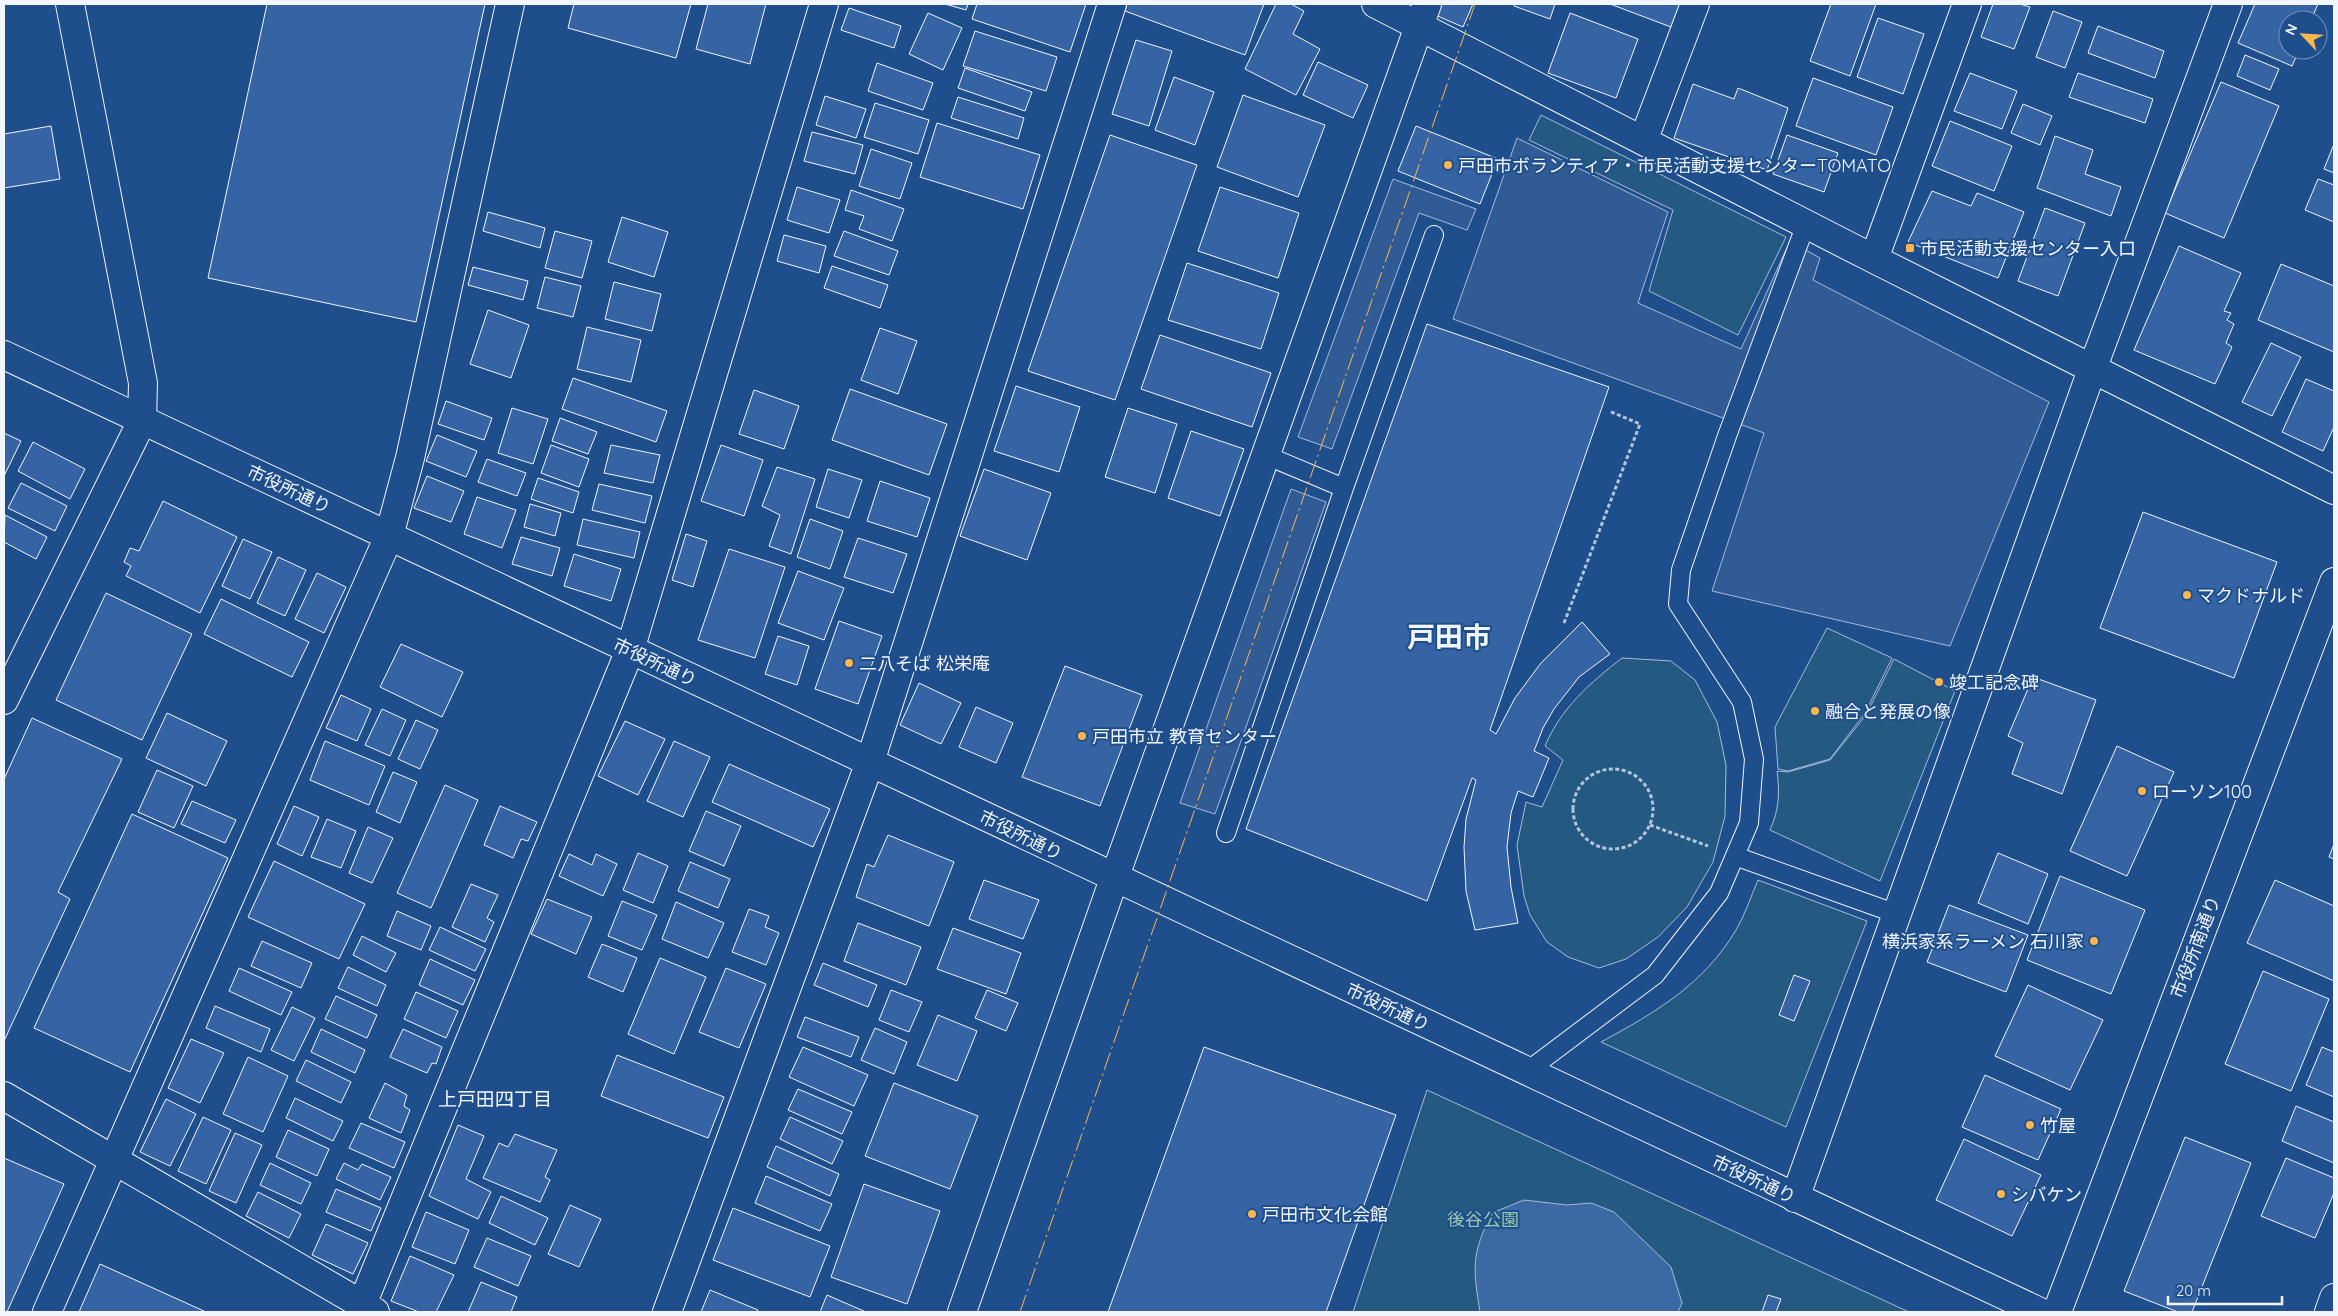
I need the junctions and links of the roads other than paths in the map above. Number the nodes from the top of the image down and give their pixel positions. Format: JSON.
{"nodes":[{"id":1,"x":70,"y":4,"type":"edge"},
{"id":2,"x":510,"y":4,"type":"edge"},
{"id":3,"x":824,"y":4,"type":"edge"},
{"id":4,"x":1112,"y":4,"type":"edge"},
{"id":5,"x":1376,"y":4,"type":"edge"},
{"id":6,"x":1695,"y":4,"type":"edge"},
{"id":7,"x":1966,"y":4,"type":"edge"},
{"id":8,"x":2228,"y":4,"type":"edge"},
{"id":9,"x":1423,"y":15,"type":"edge"},
{"id":10,"x":1642,"y":141,"type":"junction"},
{"id":11,"x":1806,"y":224,"type":"junction"},
{"id":12,"x":1434,"y":236,"type":"dead end"},
{"id":13,"x":1874,"y":259,"type":"junction"},
{"id":14,"x":4,"y":355,"type":"edge"},
{"id":15,"x":2093,"y":367,"type":"junction"},
{"id":16,"x":142,"y":420,"type":"junction"},
{"id":17,"x":1265,"y":455,"type":"junction"},
{"id":18,"x":1344,"y":488,"type":"junction"},
{"id":19,"x":2334,"y":490,"type":"edge"},
{"id":20,"x":389,"y":536,"type":"junction"},
{"id":21,"x":2334,"y":582,"type":"edge"},
{"id":22,"x":630,"y":650,"type":"junction"},
{"id":23,"x":4,"y":700,"type":"edge"},
{"id":24,"x":870,"y":762,"type":"junction"},
{"id":25,"x":1226,"y":833,"type":"dead end"},
{"id":26,"x":1735,"y":856,"type":"junction"},
{"id":27,"x":1114,"y":879,"type":"junction"},
{"id":28,"x":1897,"y":914,"type":"junction"},
{"id":29,"x":1526,"y":1072,"type":"junction"},
{"id":30,"x":4,"y":1096,"type":"edge"},
{"id":31,"x":115,"y":1160,"type":"junction"},
{"id":32,"x":1795,"y":1198,"type":"junction"},
{"id":33,"x":2334,"y":1298,"type":"edge"},
{"id":34,"x":365,"y":1310,"type":"edge"},
{"id":35,"x":47,"y":1312,"type":"edge"},
{"id":36,"x":667,"y":1312,"type":"edge"},
{"id":37,"x":962,"y":1312,"type":"edge"},
{"id":38,"x":2040,"y":1312,"type":"edge"},
{"id":39,"x":2057,"y":1312,"type":"edge"},
{"id":40,"x":2329,"y":1312,"type":"edge"}],
"edges":[{"from":1,"to":16,"type":"street"},
{"from":2,"to":20,"type":"street"},
{"from":3,"to":22,"type":"street"},
{"from":4,"to":24,"type":"street"},
{"from":5,"to":9,"type":"street"},
{"from":6,"to":10,"type":"street"},
{"from":7,"to":13,"type":"street"},
{"from":8,"to":15,"type":"street"},
{"from":9,"to":10,"type":"street"},
{"from":9,"to":17,"type":"street"},
{"from":10,"to":11,"type":"street"},
{"from":11,"to":13,"type":"street"},
{"from":11,"to":26,"type":"lane"},
{"from":12,"to":18,"type":"lane"},
{"from":13,"to":15,"type":"street"},
{"from":14,"to":16,"type":"street","name":"市役所通り"},
{"from":15,"to":19,"type":"street"},
{"from":15,"to":28,"type":"street"},
{"from":16,"to":20,"type":"street","name":"市役所通り"},
{"from":16,"to":23,"type":"street"},
{"from":17,"to":18,"type":"lane"},
{"from":17,"to":27,"type":"street"},
{"from":18,"to":25,"type":"lane"},
{"from":20,"to":22,"type":"street","name":"市役所通り"},
{"from":20,"to":31,"type":"street"},
{"from":21,"to":39,"type":"street","name":"市役所南通り"},
{"from":22,"to":24,"type":"street","name":"市役所通り"},
{"from":22,"to":34,"type":"street"},
{"from":24,"to":27,"type":"street","name":"市役所通り"},
{"from":24,"to":36,"type":"street"},
{"from":26,"to":28,"type":"lane"},
{"from":26,"to":29,"type":"lane"},
{"from":27,"to":29,"type":"street","name":"市役所通り"},
{"from":27,"to":37,"type":"street"},
{"from":28,"to":32,"type":"street"},
{"from":29,"to":32,"type":"street","name":"市役所通り"},
{"from":30,"to":31,"type":"street"},
{"from":31,"to":34,"type":"street"},
{"from":31,"to":35,"type":"street"},
{"from":32,"to":38,"type":"street","name":"市役所通り"},
{"from":33,"to":40,"type":"street"}]}
